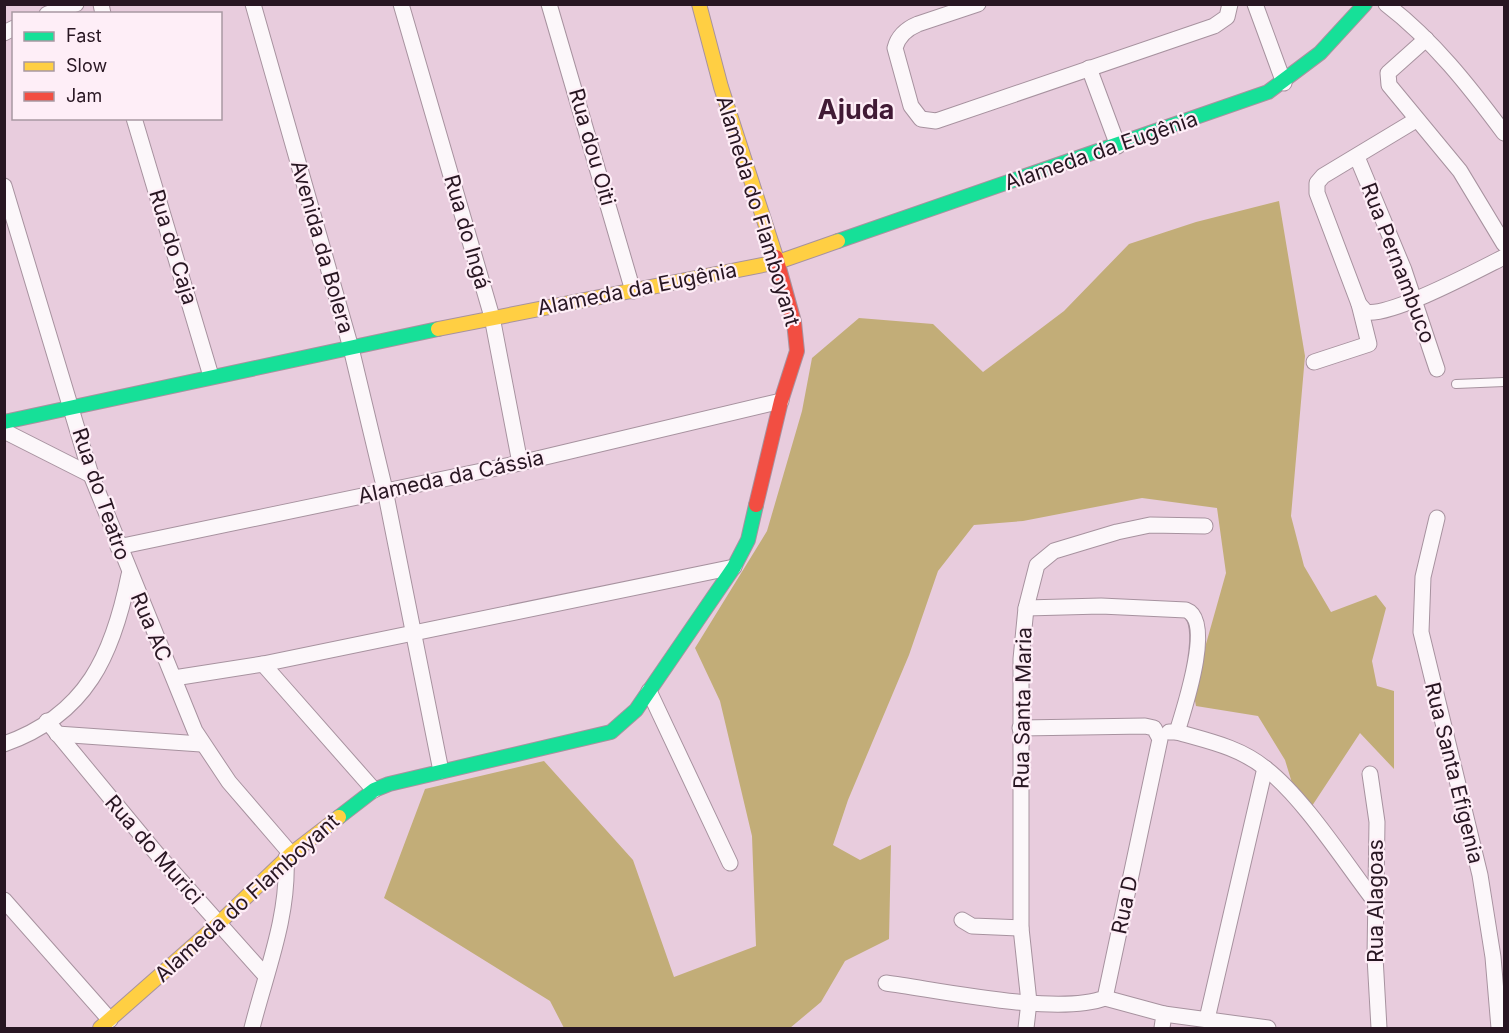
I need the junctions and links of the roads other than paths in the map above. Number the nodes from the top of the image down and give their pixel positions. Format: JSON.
{"nodes":[{"id":1,"x":76,"y":4,"type":"edge"},
{"id":2,"x":253,"y":4,"type":"edge"},
{"id":3,"x":401,"y":4,"type":"edge"},
{"id":4,"x":549,"y":4,"type":"edge"},
{"id":5,"x":699,"y":4,"type":"edge"},
{"id":6,"x":978,"y":4,"type":"edge"},
{"id":7,"x":1230,"y":4,"type":"edge"},
{"id":8,"x":1255,"y":4,"type":"edge"},
{"id":9,"x":1365,"y":4,"type":"edge"},
{"id":10,"x":1386,"y":4,"type":"edge"},
{"id":11,"x":53,"y":12,"type":"edge"},
{"id":12,"x":1426,"y":39,"type":"junction"},
{"id":13,"x":1089,"y":68,"type":"junction"},
{"id":14,"x":1284,"y":83,"type":"junction"},
{"id":15,"x":135,"y":120,"type":"edge"},
{"id":16,"x":1416,"y":120,"type":"junction"},
{"id":17,"x":1504,"y":133,"type":"edge"},
{"id":18,"x":1118,"y":146,"type":"junction"},
{"id":19,"x":1357,"y":157,"type":"junction"},
{"id":20,"x":4,"y":186,"type":"edge"},
{"id":21,"x":1504,"y":244,"type":"edge"},
{"id":22,"x":1504,"y":257,"type":"edge"},
{"id":23,"x":778,"y":262,"type":"junction"},
{"id":24,"x":633,"y":291,"type":"junction"},
{"id":25,"x":1415,"y":299,"type":"junction"},
{"id":26,"x":1365,"y":308,"type":"junction"},
{"id":27,"x":492,"y":317,"type":"junction"},
{"id":28,"x":351,"y":348,"type":"junction"},
{"id":29,"x":1314,"y":362,"type":"dead end"},
{"id":30,"x":1437,"y":369,"type":"dead end"},
{"id":31,"x":211,"y":376,"type":"junction"},
{"id":32,"x":1504,"y":382,"type":"edge"},
{"id":33,"x":1456,"y":384,"type":"dead end"},
{"id":34,"x":782,"y":401,"type":"junction"},
{"id":35,"x":71,"y":408,"type":"junction"},
{"id":36,"x":4,"y":422,"type":"edge"},
{"id":37,"x":4,"y":430,"type":"edge"},
{"id":38,"x":520,"y":464,"type":"junction"},
{"id":39,"x":91,"y":475,"type":"junction"},
{"id":40,"x":385,"y":490,"type":"junction"},
{"id":41,"x":1437,"y":518,"type":"dead end"},
{"id":42,"x":1204,"y":526,"type":"dead end"},
{"id":43,"x":118,"y":547,"type":"junction"},
{"id":44,"x":734,"y":567,"type":"junction"},
{"id":45,"x":129,"y":575,"type":"junction"},
{"id":46,"x":1026,"y":608,"type":"junction"},
{"id":47,"x":414,"y":632,"type":"junction"},
{"id":48,"x":263,"y":664,"type":"junction"},
{"id":49,"x":174,"y":678,"type":"junction"},
{"id":50,"x":649,"y":691,"type":"junction"},
{"id":51,"x":47,"y":721,"type":"junction"},
{"id":52,"x":1020,"y":728,"type":"junction"},
{"id":53,"x":1177,"y":732,"type":"junction"},
{"id":54,"x":57,"y":734,"type":"junction"},
{"id":55,"x":1158,"y":734,"type":"junction"},
{"id":56,"x":4,"y":744,"type":"edge"},
{"id":57,"x":201,"y":744,"type":"junction"},
{"id":58,"x":1265,"y":768,"type":"junction"},
{"id":59,"x":441,"y":771,"type":"junction"},
{"id":60,"x":1370,"y":774,"type":"dead end"},
{"id":61,"x":374,"y":790,"type":"junction"},
{"id":62,"x":289,"y":856,"type":"junction"},
{"id":63,"x":730,"y":863,"type":"dead end"},
{"id":64,"x":4,"y":900,"type":"edge"},
{"id":65,"x":1376,"y":903,"type":"junction"},
{"id":66,"x":962,"y":920,"type":"dead end"},
{"id":67,"x":218,"y":924,"type":"junction"},
{"id":68,"x":1021,"y":928,"type":"junction"},
{"id":69,"x":265,"y":975,"type":"junction"},
{"id":70,"x":885,"y":983,"type":"dead end"},
{"id":71,"x":1105,"y":998,"type":"junction"},
{"id":72,"x":1029,"y":1002,"type":"junction"},
{"id":73,"x":1207,"y":1019,"type":"junction"},
{"id":74,"x":1163,"y":1021,"type":"edge"},
{"id":75,"x":105,"y":1024,"type":"edge"},
{"id":76,"x":252,"y":1029,"type":"edge"},
{"id":77,"x":1026,"y":1029,"type":"edge"},
{"id":78,"x":1268,"y":1029,"type":"edge"},
{"id":79,"x":1379,"y":1029,"type":"edge"},
{"id":80,"x":1499,"y":1029,"type":"edge"}],
"edges":[{"from":1,"to":11,"type":"street"},
{"from":2,"to":28,"type":"street","name":"Avenida da Bolera"},
{"from":3,"to":27,"type":"street","name":"Rua do Ingá"},
{"from":4,"to":24,"type":"street","name":"Rua dou Oiti"},
{"from":5,"to":23,"type":"street","name":"Alameda do Flamboyant"},
{"from":6,"to":13,"type":"street"},
{"from":7,"to":13,"type":"street"},
{"from":8,"to":14,"type":"street"},
{"from":9,"to":14,"type":"street","name":"Alameda da Eugênia"},
{"from":10,"to":12,"type":"street"},
{"from":12,"to":16,"type":"street"},
{"from":12,"to":17,"type":"street"},
{"from":13,"to":18,"type":"street"},
{"from":14,"to":18,"type":"street","name":"Alameda da Eugênia"},
{"from":15,"to":31,"type":"street","name":"Rua do Caja"},
{"from":16,"to":19,"type":"street"},
{"from":16,"to":21,"type":"street"},
{"from":18,"to":23,"type":"street","name":"Alameda da Eugênia"},
{"from":19,"to":25,"type":"street","name":"Rua Pernambuco"},
{"from":19,"to":26,"type":"street"},
{"from":20,"to":35,"type":"street","name":"Rua do Teatro"},
{"from":22,"to":25,"type":"street"},
{"from":23,"to":24,"type":"street","name":"Alameda da Eugênia"},
{"from":23,"to":34,"type":"street","name":"Alameda do Flamboyant"},
{"from":24,"to":27,"type":"street","name":"Alameda da Eugênia"},
{"from":25,"to":26,"type":"street"},
{"from":25,"to":30,"type":"street","name":"Rua Pernambuco"},
{"from":26,"to":29,"type":"street"},
{"from":27,"to":28,"type":"street","name":"Alameda da Eugênia"},
{"from":27,"to":38,"type":"street","name":"Rua do Ingá"},
{"from":28,"to":31,"type":"street","name":"Alameda da Eugênia"},
{"from":28,"to":40,"type":"street","name":"Avenida da Bolera"},
{"from":31,"to":35,"type":"street","name":"Alameda da Eugênia"},
{"from":32,"to":33,"type":"lane"},
{"from":34,"to":38,"type":"street","name":"Alameda da Cássia"},
{"from":34,"to":44,"type":"street","name":"Alameda do Flamboyant"},
{"from":35,"to":36,"type":"street","name":"Alameda da Eugênia"},
{"from":35,"to":39,"type":"street","name":"Rua do Teatro"},
{"from":37,"to":39,"type":"street"},
{"from":38,"to":40,"type":"street","name":"Alameda da Cássia"},
{"from":39,"to":43,"type":"street","name":"Rua do Teatro"},
{"from":40,"to":43,"type":"street","name":"Alameda da Cássia"},
{"from":40,"to":47,"type":"street","name":"Avenida da Bolera"},
{"from":41,"to":80,"type":"street","name":"Rua Santa Efigenia"},
{"from":42,"to":46,"type":"street","name":"Rua Santa Maria"},
{"from":43,"to":45,"type":"street","name":"Rua do Teatro"},
{"from":44,"to":47,"type":"street"},
{"from":44,"to":50,"type":"street","name":"Alameda do Flamboyant"},
{"from":45,"to":49,"type":"street","name":"Rua AC"},
{"from":45,"to":51,"type":"street","name":"Rua do Teatro"},
{"from":46,"to":52,"type":"street","name":"Rua Santa Maria"},
{"from":46,"to":53,"type":"street"},
{"from":47,"to":48,"type":"street"},
{"from":47,"to":59,"type":"street","name":"Avenida da Bolera"},
{"from":48,"to":49,"type":"street"},
{"from":48,"to":61,"type":"street"},
{"from":49,"to":57,"type":"street","name":"Rua AC"},
{"from":50,"to":59,"type":"street","name":"Alameda do Flamboyant"},
{"from":50,"to":63,"type":"street"},
{"from":51,"to":54,"type":"street","name":"Rua do Murici"},
{"from":51,"to":56,"type":"street","name":"Rua do Teatro"},
{"from":52,"to":55,"type":"street"},
{"from":52,"to":68,"type":"street","name":"Rua Santa Maria"},
{"from":53,"to":55,"type":"street"},
{"from":53,"to":58,"type":"street"},
{"from":54,"to":57,"type":"street"},
{"from":54,"to":67,"type":"street","name":"Rua do Murici"},
{"from":55,"to":71,"type":"street","name":"Rua D"},
{"from":57,"to":62,"type":"street","name":"Rua AC"},
{"from":58,"to":65,"type":"street"},
{"from":58,"to":73,"type":"street"},
{"from":59,"to":61,"type":"street","name":"Alameda do Flamboyant"},
{"from":60,"to":65,"type":"street","name":"Rua Alagoas"},
{"from":61,"to":62,"type":"street","name":"Alameda do Flamboyant"},
{"from":62,"to":67,"type":"street","name":"Alameda do Flamboyant"},
{"from":62,"to":69,"type":"street"},
{"from":64,"to":75,"type":"street"},
{"from":65,"to":79,"type":"street","name":"Rua Alagoas"},
{"from":66,"to":68,"type":"street"},
{"from":67,"to":69,"type":"street","name":"Rua do Murici"},
{"from":67,"to":75,"type":"street","name":"Alameda do Flamboyant"},
{"from":68,"to":72,"type":"street","name":"Rua Santa Maria"},
{"from":69,"to":76,"type":"street"},
{"from":70,"to":72,"type":"street"},
{"from":71,"to":72,"type":"street"},
{"from":71,"to":74,"type":"street"},
{"from":72,"to":77,"type":"street","name":"Rua Santa Maria"},
{"from":73,"to":74,"type":"street"},
{"from":73,"to":78,"type":"street"}]}
